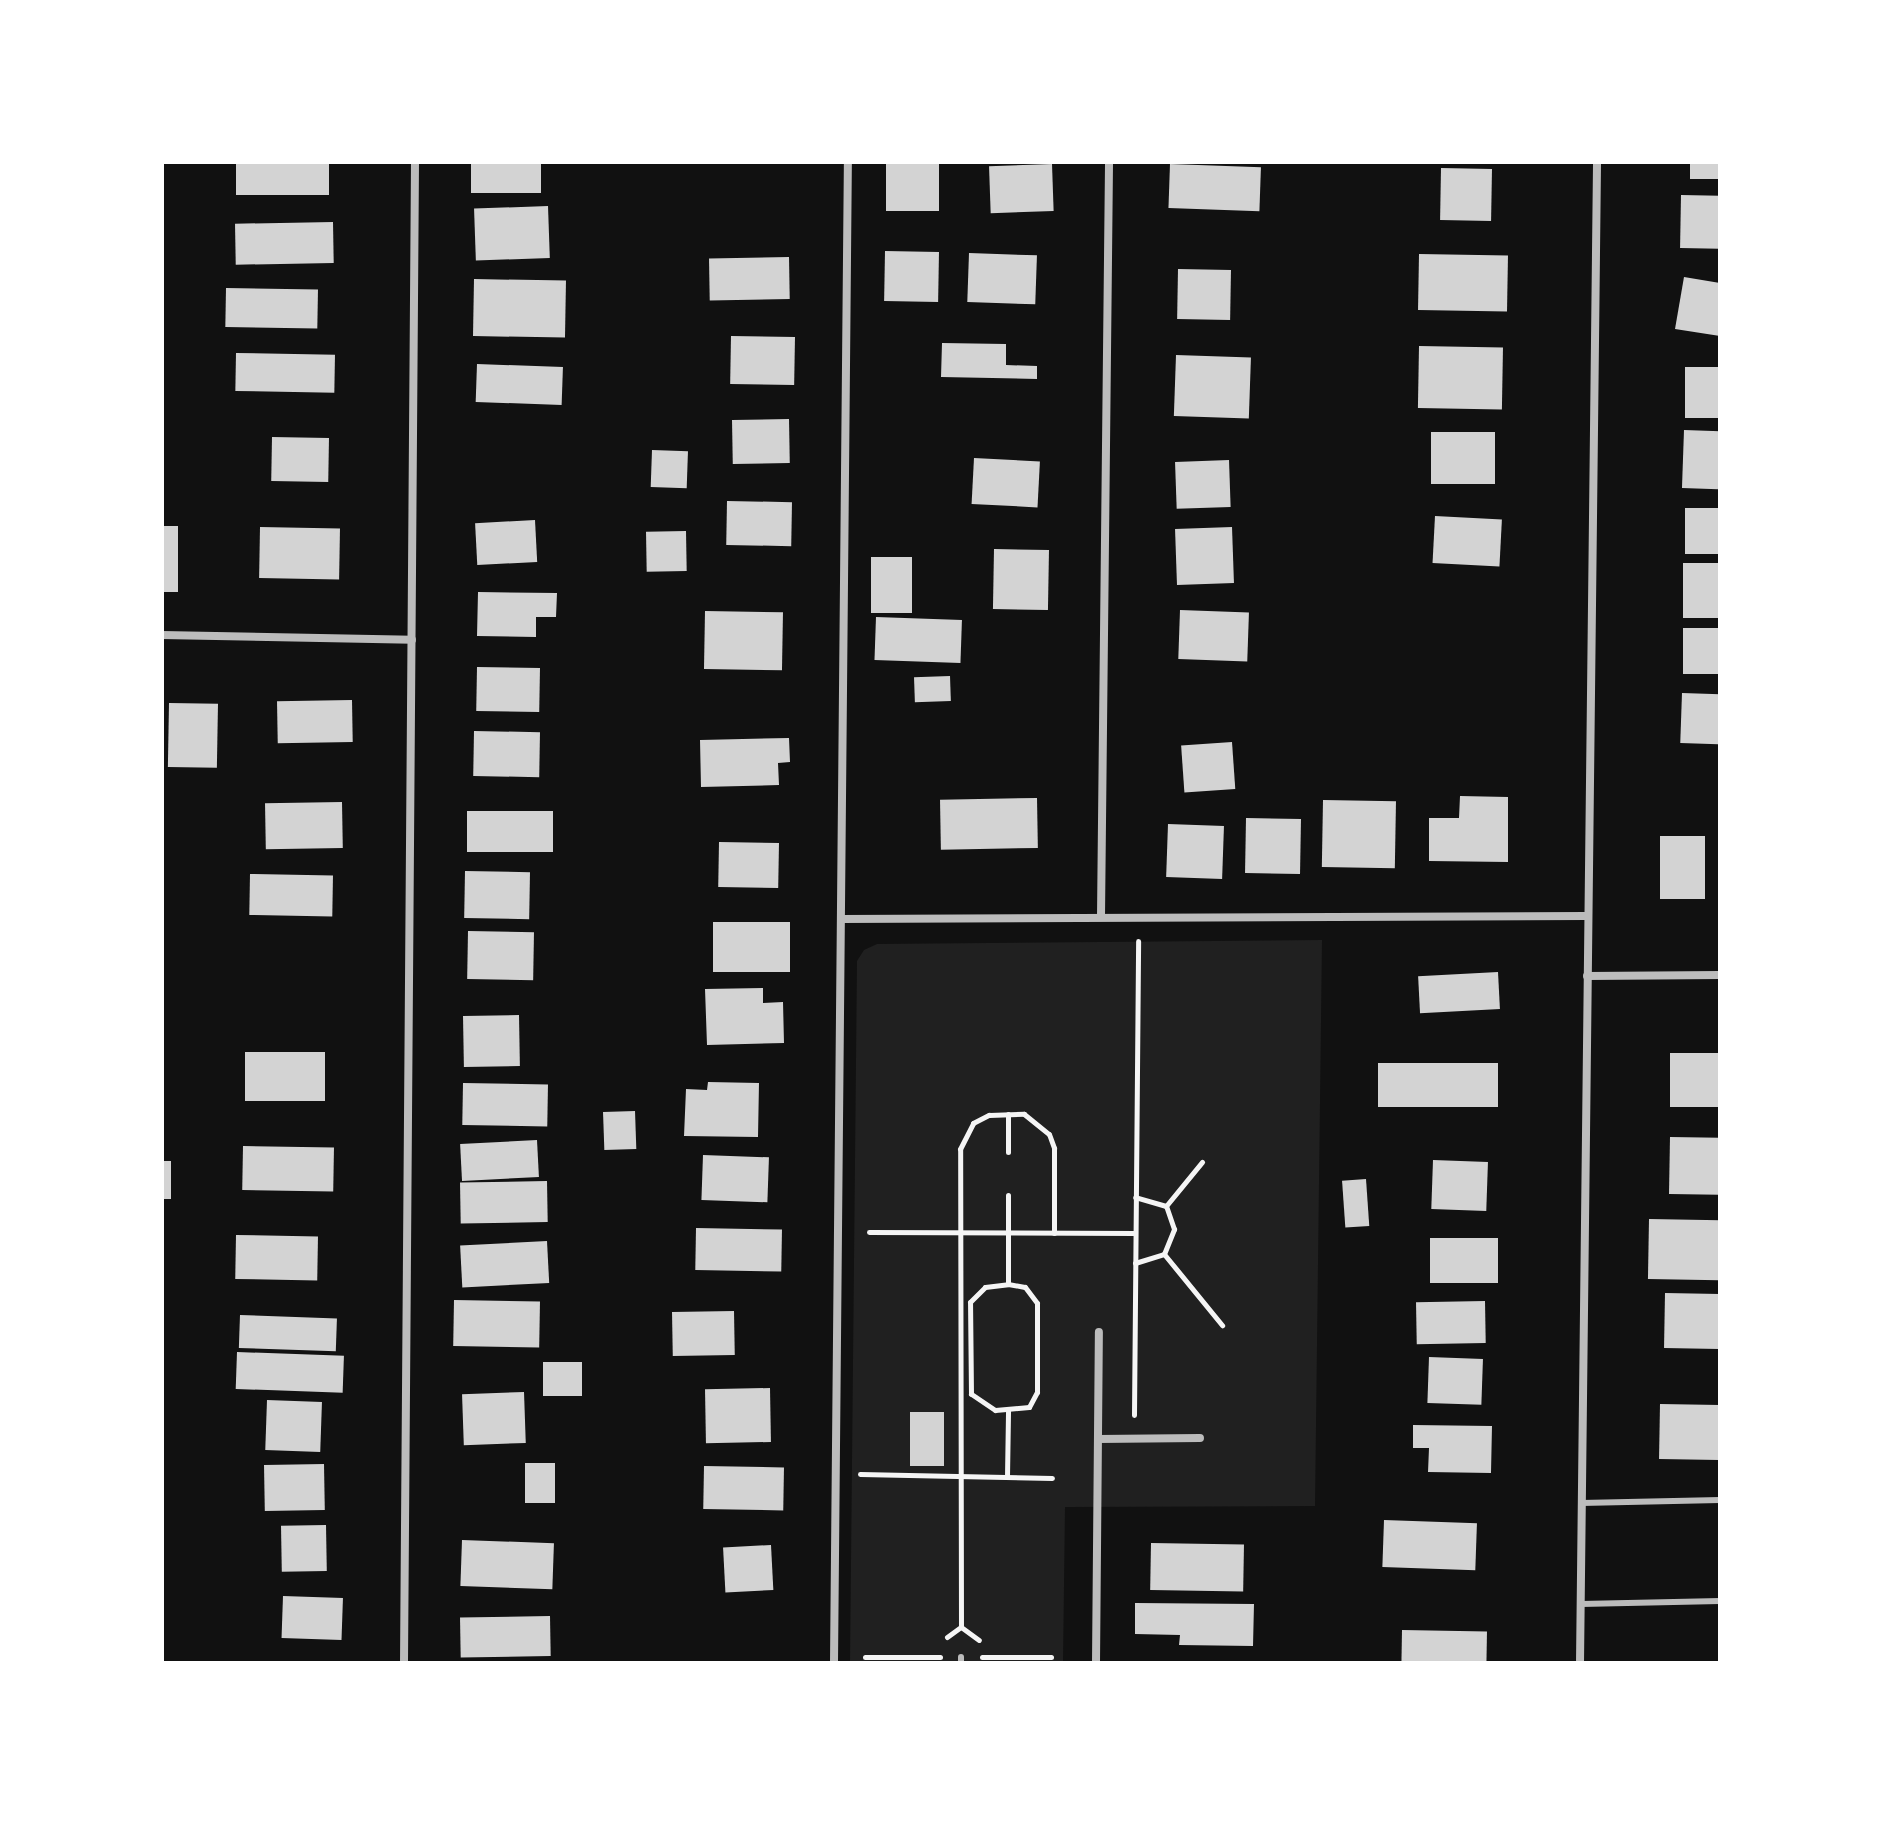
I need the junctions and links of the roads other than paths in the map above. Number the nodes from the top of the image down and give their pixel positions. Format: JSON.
{"nodes":[{"id":1,"x":415,"y":162,"type":"edge"},
{"id":2,"x":848,"y":162,"type":"edge"},
{"id":3,"x":1109,"y":162,"type":"edge"},
{"id":4,"x":1597,"y":162,"type":"edge"},
{"id":5,"x":162,"y":635,"type":"edge"},
{"id":6,"x":412,"y":640,"type":"junction"},
{"id":7,"x":1101,"y":916,"type":"junction"},
{"id":8,"x":1587,"y":916,"type":"junction"},
{"id":9,"x":841,"y":919,"type":"junction"},
{"id":10,"x":1720,"y":975,"type":"edge"},
{"id":11,"x":1587,"y":976,"type":"junction"},
{"id":12,"x":1099,"y":1332,"type":"dead end"},
{"id":13,"x":1200,"y":1438,"type":"dead end"},
{"id":14,"x":1098,"y":1439,"type":"junction"},
{"id":15,"x":1720,"y":1500,"type":"edge"},
{"id":16,"x":1581,"y":1503,"type":"junction"},
{"id":17,"x":1720,"y":1601,"type":"edge"},
{"id":18,"x":1581,"y":1604,"type":"junction"},
{"id":19,"x":404,"y":1663,"type":"edge"},
{"id":20,"x":834,"y":1663,"type":"edge"},
{"id":21,"x":1096,"y":1663,"type":"edge"},
{"id":22,"x":1580,"y":1663,"type":"edge"}],
"edges":[{"from":1,"to":6,"type":"street"},
{"from":2,"to":9,"type":"street"},
{"from":3,"to":7,"type":"street"},
{"from":4,"to":8,"type":"street"},
{"from":5,"to":6,"type":"street"},
{"from":6,"to":19,"type":"street"},
{"from":7,"to":8,"type":"street"},
{"from":7,"to":9,"type":"street"},
{"from":8,"to":11,"type":"street"},
{"from":9,"to":20,"type":"street"},
{"from":10,"to":11,"type":"street"},
{"from":11,"to":16,"type":"street"},
{"from":12,"to":14,"type":"street"},
{"from":13,"to":14,"type":"street"},
{"from":14,"to":21,"type":"street"},
{"from":15,"to":16,"type":"lane"},
{"from":16,"to":18,"type":"street"},
{"from":17,"to":18,"type":"lane"},
{"from":18,"to":22,"type":"street"}]}
